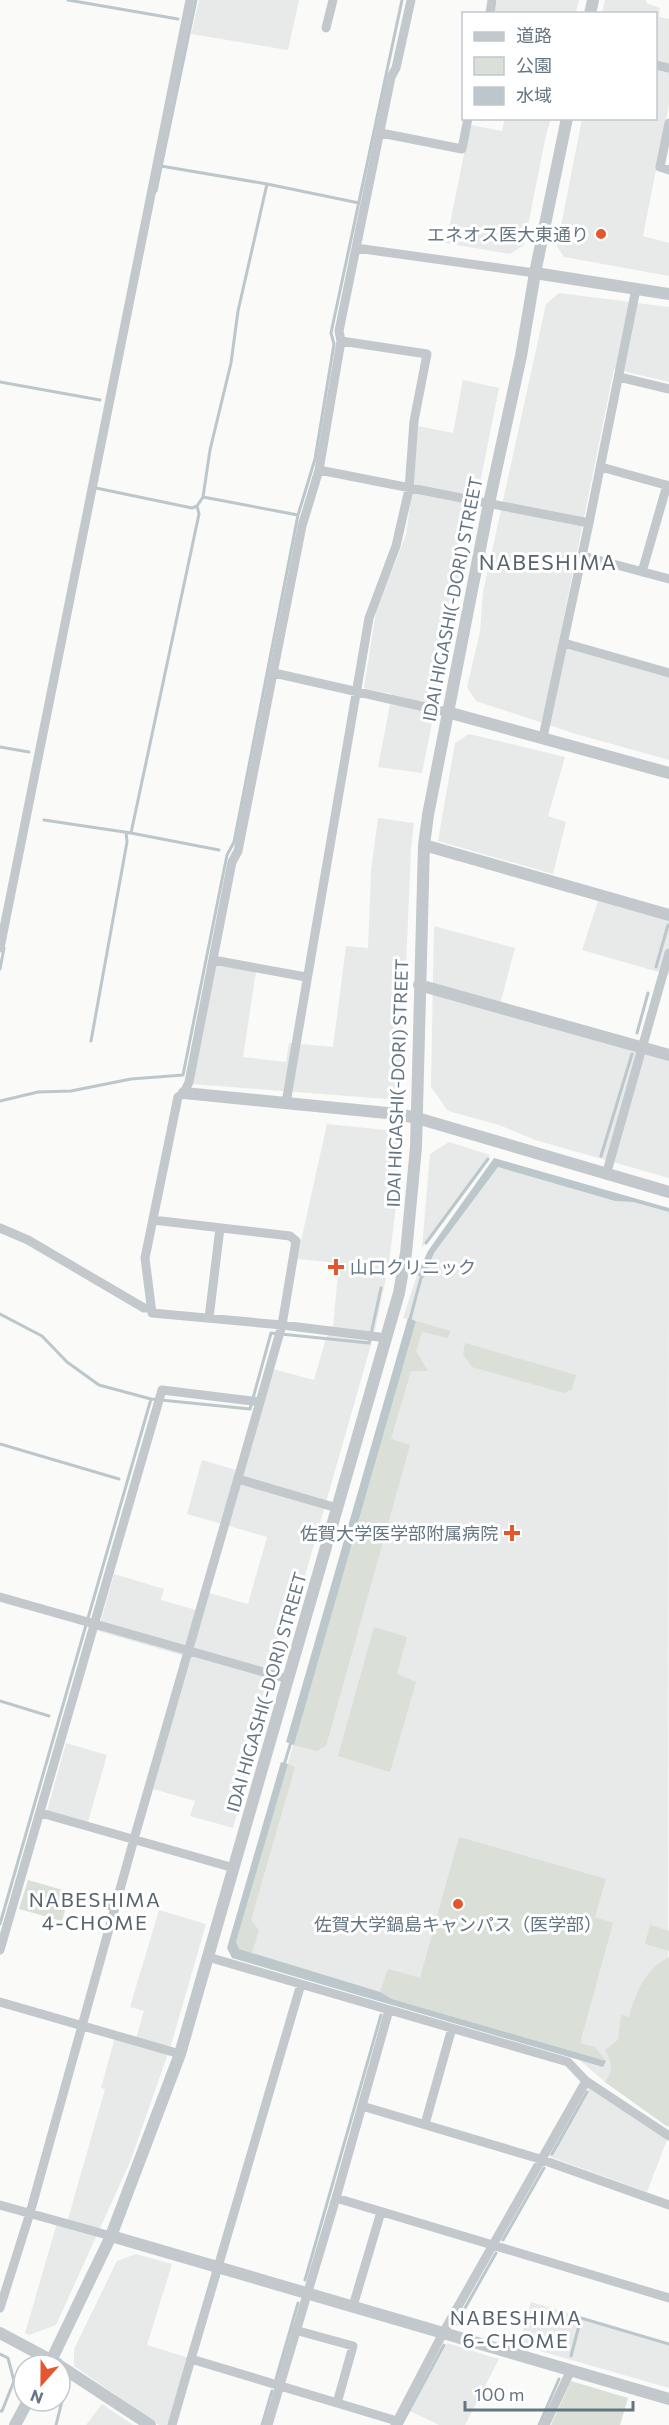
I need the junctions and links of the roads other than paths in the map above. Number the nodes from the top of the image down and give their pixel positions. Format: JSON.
{"nodes":[{"id":1,"x":190,"y":0,"type":"edge"},
{"id":2,"x":333,"y":0,"type":"edge"},
{"id":3,"x":411,"y":0,"type":"edge"},
{"id":4,"x":327,"y":28,"type":"dead end"},
{"id":5,"x":468,"y":120,"type":"edge"},
{"id":6,"x":567,"y":120,"type":"edge"},
{"id":7,"x":669,"y":123,"type":"edge"},
{"id":8,"x":381,"y":133,"type":"junction"},
{"id":9,"x":669,"y":170,"type":"edge"},
{"id":10,"x":356,"y":248,"type":"junction"},
{"id":11,"x":535,"y":273,"type":"junction"},
{"id":12,"x":636,"y":289,"type":"junction"},
{"id":13,"x":669,"y":294,"type":"edge"},
{"id":14,"x":341,"y":341,"type":"junction"},
{"id":15,"x":619,"y":377,"type":"junction"},
{"id":16,"x":669,"y":389,"type":"edge"},
{"id":17,"x":601,"y":467,"type":"junction"},
{"id":18,"x":319,"y":470,"type":"junction"},
{"id":19,"x":668,"y":485,"type":"edge"},
{"id":20,"x":409,"y":489,"type":"junction"},
{"id":21,"x":489,"y":503,"type":"junction"},
{"id":22,"x":589,"y":523,"type":"junction"},
{"id":23,"x":583,"y":555,"type":"junction"},
{"id":24,"x":642,"y":572,"type":"junction"},
{"id":25,"x":669,"y":579,"type":"edge"},
{"id":26,"x":564,"y":643,"type":"junction"},
{"id":27,"x":274,"y":673,"type":"junction"},
{"id":28,"x":669,"y":673,"type":"edge"},
{"id":29,"x":357,"y":691,"type":"junction"},
{"id":30,"x":447,"y":712,"type":"junction"},
{"id":31,"x":543,"y":737,"type":"junction"},
{"id":32,"x":669,"y":772,"type":"edge"},
{"id":33,"x":424,"y":844,"type":"junction"},
{"id":34,"x":669,"y":915,"type":"edge"},
{"id":35,"x":0,"y":948,"type":"edge"},
{"id":36,"x":669,"y":952,"type":"edge"},
{"id":37,"x":213,"y":960,"type":"junction"},
{"id":38,"x":306,"y":977,"type":"junction"},
{"id":39,"x":419,"y":985,"type":"junction"},
{"id":40,"x":642,"y":1047,"type":"junction"},
{"id":41,"x":669,"y":1055,"type":"edge"},
{"id":42,"x":184,"y":1093,"type":"junction"},
{"id":43,"x":286,"y":1103,"type":"junction"},
{"id":44,"x":417,"y":1118,"type":"junction"},
{"id":45,"x":606,"y":1175,"type":"junction"},
{"id":46,"x":669,"y":1192,"type":"edge"},
{"id":47,"x":153,"y":1220,"type":"junction"},
{"id":48,"x":0,"y":1228,"type":"edge"},
{"id":49,"x":220,"y":1228,"type":"junction"},
{"id":50,"x":151,"y":1308,"type":"junction"},
{"id":51,"x":209,"y":1318,"type":"junction"},
{"id":52,"x":280,"y":1331,"type":"junction"},
{"id":53,"x":376,"y":1337,"type":"junction"},
{"id":54,"x":255,"y":1401,"type":"junction"},
{"id":55,"x":238,"y":1479,"type":"junction"},
{"id":56,"x":337,"y":1508,"type":"junction"},
{"id":57,"x":0,"y":1597,"type":"edge"},
{"id":58,"x":90,"y":1622,"type":"junction"},
{"id":59,"x":188,"y":1651,"type":"junction"},
{"id":60,"x":288,"y":1679,"type":"junction"},
{"id":61,"x":41,"y":1813,"type":"junction"},
{"id":62,"x":134,"y":1839,"type":"junction"},
{"id":63,"x":234,"y":1868,"type":"junction"},
{"id":64,"x":76,"y":1897,"type":"dead end"},
{"id":65,"x":115,"y":1908,"type":"junction"},
{"id":66,"x":0,"y":1950,"type":"edge"},
{"id":67,"x":208,"y":1957,"type":"junction"},
{"id":68,"x":301,"y":1984,"type":"junction"},
{"id":69,"x":0,"y":2002,"type":"edge"},
{"id":70,"x":389,"y":2010,"type":"junction"},
{"id":71,"x":82,"y":2025,"type":"junction"},
{"id":72,"x":452,"y":2028,"type":"junction"},
{"id":73,"x":180,"y":2054,"type":"junction"},
{"id":74,"x":586,"y":2080,"type":"junction"},
{"id":75,"x":362,"y":2106,"type":"junction"},
{"id":76,"x":425,"y":2124,"type":"junction"},
{"id":77,"x":669,"y":2136,"type":"edge"},
{"id":78,"x":540,"y":2159,"type":"junction"},
{"id":79,"x":336,"y":2199,"type":"junction"},
{"id":80,"x":0,"y":2205,"type":"edge"},
{"id":81,"x":669,"y":2205,"type":"edge"},
{"id":82,"x":381,"y":2212,"type":"junction"},
{"id":83,"x":30,"y":2213,"type":"junction"},
{"id":84,"x":111,"y":2236,"type":"junction"},
{"id":85,"x":493,"y":2245,"type":"junction"},
{"id":86,"x":218,"y":2266,"type":"junction"},
{"id":87,"x":306,"y":2292,"type":"junction"},
{"id":88,"x":669,"y":2298,"type":"edge"},
{"id":89,"x":353,"y":2306,"type":"junction"},
{"id":90,"x":0,"y":2308,"type":"edge"},
{"id":91,"x":296,"y":2330,"type":"junction"},
{"id":92,"x":0,"y":2333,"type":"edge"},
{"id":93,"x":443,"y":2333,"type":"junction"},
{"id":94,"x":35,"y":2353,"type":"edge"},
{"id":95,"x":60,"y":2353,"type":"edge"},
{"id":96,"x":191,"y":2359,"type":"junction"},
{"id":97,"x":571,"y":2370,"type":"junction"},
{"id":98,"x":72,"y":2375,"type":"edge"},
{"id":99,"x":279,"y":2385,"type":"junction"},
{"id":100,"x":669,"y":2399,"type":"edge"},
{"id":101,"x":337,"y":2403,"type":"junction"},
{"id":102,"x":396,"y":2423,"type":"edge"},
{"id":103,"x":150,"y":2425,"type":"edge"},
{"id":104,"x":172,"y":2425,"type":"edge"},
{"id":105,"x":268,"y":2425,"type":"edge"},
{"id":106,"x":545,"y":2425,"type":"edge"}],
"edges":[{"from":1,"to":35,"type":"street"},
{"from":2,"to":4,"type":"street"},
{"from":3,"to":8,"type":"street"},
{"from":5,"to":8,"type":"street"},
{"from":6,"to":11,"type":"street","name":"IDAI HIGASHI(-DORI) STREET"},
{"from":7,"to":9,"type":"street"},
{"from":8,"to":10,"type":"street"},
{"from":10,"to":11,"type":"street"},
{"from":10,"to":14,"type":"street"},
{"from":11,"to":12,"type":"street"},
{"from":11,"to":21,"type":"street","name":"IDAI HIGASHI(-DORI) STREET"},
{"from":12,"to":13,"type":"street"},
{"from":12,"to":15,"type":"street"},
{"from":14,"to":18,"type":"street"},
{"from":14,"to":20,"type":"street"},
{"from":15,"to":16,"type":"street"},
{"from":15,"to":17,"type":"street"},
{"from":17,"to":19,"type":"street"},
{"from":17,"to":22,"type":"street"},
{"from":18,"to":20,"type":"street"},
{"from":18,"to":27,"type":"street"},
{"from":19,"to":24,"type":"street"},
{"from":20,"to":21,"type":"street"},
{"from":20,"to":29,"type":"street"},
{"from":21,"to":22,"type":"street"},
{"from":21,"to":30,"type":"street","name":"IDAI HIGASHI(-DORI) STREET"},
{"from":22,"to":23,"type":"street"},
{"from":23,"to":24,"type":"street"},
{"from":23,"to":26,"type":"street"},
{"from":24,"to":25,"type":"street"},
{"from":26,"to":28,"type":"street"},
{"from":26,"to":31,"type":"street"},
{"from":27,"to":29,"type":"street"},
{"from":27,"to":37,"type":"street"},
{"from":29,"to":30,"type":"street"},
{"from":29,"to":38,"type":"street"},
{"from":30,"to":31,"type":"street"},
{"from":30,"to":33,"type":"street","name":"IDAI HIGASHI(-DORI) STREET"},
{"from":31,"to":32,"type":"street"},
{"from":33,"to":34,"type":"street"},
{"from":33,"to":39,"type":"street","name":"IDAI HIGASHI(-DORI) STREET"},
{"from":36,"to":40,"type":"street"},
{"from":37,"to":38,"type":"street"},
{"from":37,"to":42,"type":"street"},
{"from":38,"to":43,"type":"street"},
{"from":39,"to":40,"type":"street"},
{"from":39,"to":44,"type":"street","name":"IDAI HIGASHI(-DORI) STREET"},
{"from":40,"to":41,"type":"street"},
{"from":40,"to":45,"type":"street"},
{"from":42,"to":43,"type":"street"},
{"from":42,"to":47,"type":"street"},
{"from":43,"to":44,"type":"street"},
{"from":44,"to":45,"type":"street"},
{"from":44,"to":53,"type":"street","name":"IDAI HIGASHI(-DORI) STREET"},
{"from":45,"to":46,"type":"street"},
{"from":47,"to":49,"type":"street"},
{"from":47,"to":50,"type":"street"},
{"from":48,"to":50,"type":"street"},
{"from":49,"to":51,"type":"street"},
{"from":49,"to":52,"type":"street"},
{"from":50,"to":51,"type":"street"},
{"from":51,"to":52,"type":"street"},
{"from":52,"to":53,"type":"street"},
{"from":52,"to":54,"type":"street"},
{"from":53,"to":56,"type":"street","name":"IDAI HIGASHI(-DORI) STREET"},
{"from":54,"to":55,"type":"street"},
{"from":54,"to":58,"type":"street"},
{"from":55,"to":56,"type":"street"},
{"from":55,"to":59,"type":"street"},
{"from":56,"to":60,"type":"street","name":"IDAI HIGASHI(-DORI) STREET"},
{"from":57,"to":58,"type":"street"},
{"from":58,"to":59,"type":"street"},
{"from":58,"to":61,"type":"street"},
{"from":59,"to":60,"type":"street"},
{"from":59,"to":62,"type":"street"},
{"from":60,"to":63,"type":"street","name":"IDAI HIGASHI(-DORI) STREET"},
{"from":61,"to":62,"type":"street"},
{"from":61,"to":66,"type":"street"},
{"from":62,"to":63,"type":"street"},
{"from":62,"to":65,"type":"street"},
{"from":63,"to":67,"type":"street","name":"IDAI HIGASHI(-DORI) STREET"},
{"from":64,"to":65,"type":"street"},
{"from":65,"to":71,"type":"street"},
{"from":67,"to":68,"type":"street"},
{"from":67,"to":73,"type":"street","name":"IDAI HIGASHI(-DORI) STREET"},
{"from":68,"to":70,"type":"street"},
{"from":68,"to":86,"type":"street"},
{"from":69,"to":71,"type":"street"},
{"from":70,"to":72,"type":"street"},
{"from":70,"to":75,"type":"street"},
{"from":71,"to":73,"type":"street"},
{"from":71,"to":83,"type":"street"},
{"from":72,"to":74,"type":"street"},
{"from":72,"to":76,"type":"street"},
{"from":73,"to":84,"type":"street","name":"IDAI HIGASHI(-DORI) STREET"},
{"from":74,"to":77,"type":"street"},
{"from":74,"to":78,"type":"street"},
{"from":75,"to":76,"type":"street"},
{"from":75,"to":79,"type":"street"},
{"from":76,"to":78,"type":"street"},
{"from":78,"to":81,"type":"street"},
{"from":78,"to":85,"type":"street"},
{"from":79,"to":82,"type":"street"},
{"from":79,"to":87,"type":"street"},
{"from":80,"to":83,"type":"street"},
{"from":82,"to":85,"type":"street"},
{"from":82,"to":89,"type":"street"},
{"from":83,"to":84,"type":"street"},
{"from":83,"to":90,"type":"street"},
{"from":84,"to":86,"type":"street"},
{"from":84,"to":95,"type":"street","name":"IDAI HIGASHI(-DORI) STREET"},
{"from":85,"to":88,"type":"street"},
{"from":85,"to":93,"type":"street"},
{"from":86,"to":87,"type":"street"},
{"from":86,"to":96,"type":"street"},
{"from":87,"to":89,"type":"street"},
{"from":87,"to":91,"type":"street"},
{"from":89,"to":93,"type":"street"},
{"from":91,"to":99,"type":"street"},
{"from":91,"to":101,"type":"street"},
{"from":92,"to":94,"type":"street"},
{"from":93,"to":97,"type":"street"},
{"from":93,"to":102,"type":"street"},
{"from":96,"to":99,"type":"street"},
{"from":96,"to":104,"type":"street"},
{"from":97,"to":100,"type":"street"},
{"from":97,"to":106,"type":"street"},
{"from":98,"to":103,"type":"street"},
{"from":99,"to":101,"type":"street"},
{"from":99,"to":105,"type":"street"},
{"from":101,"to":102,"type":"street"}]}
